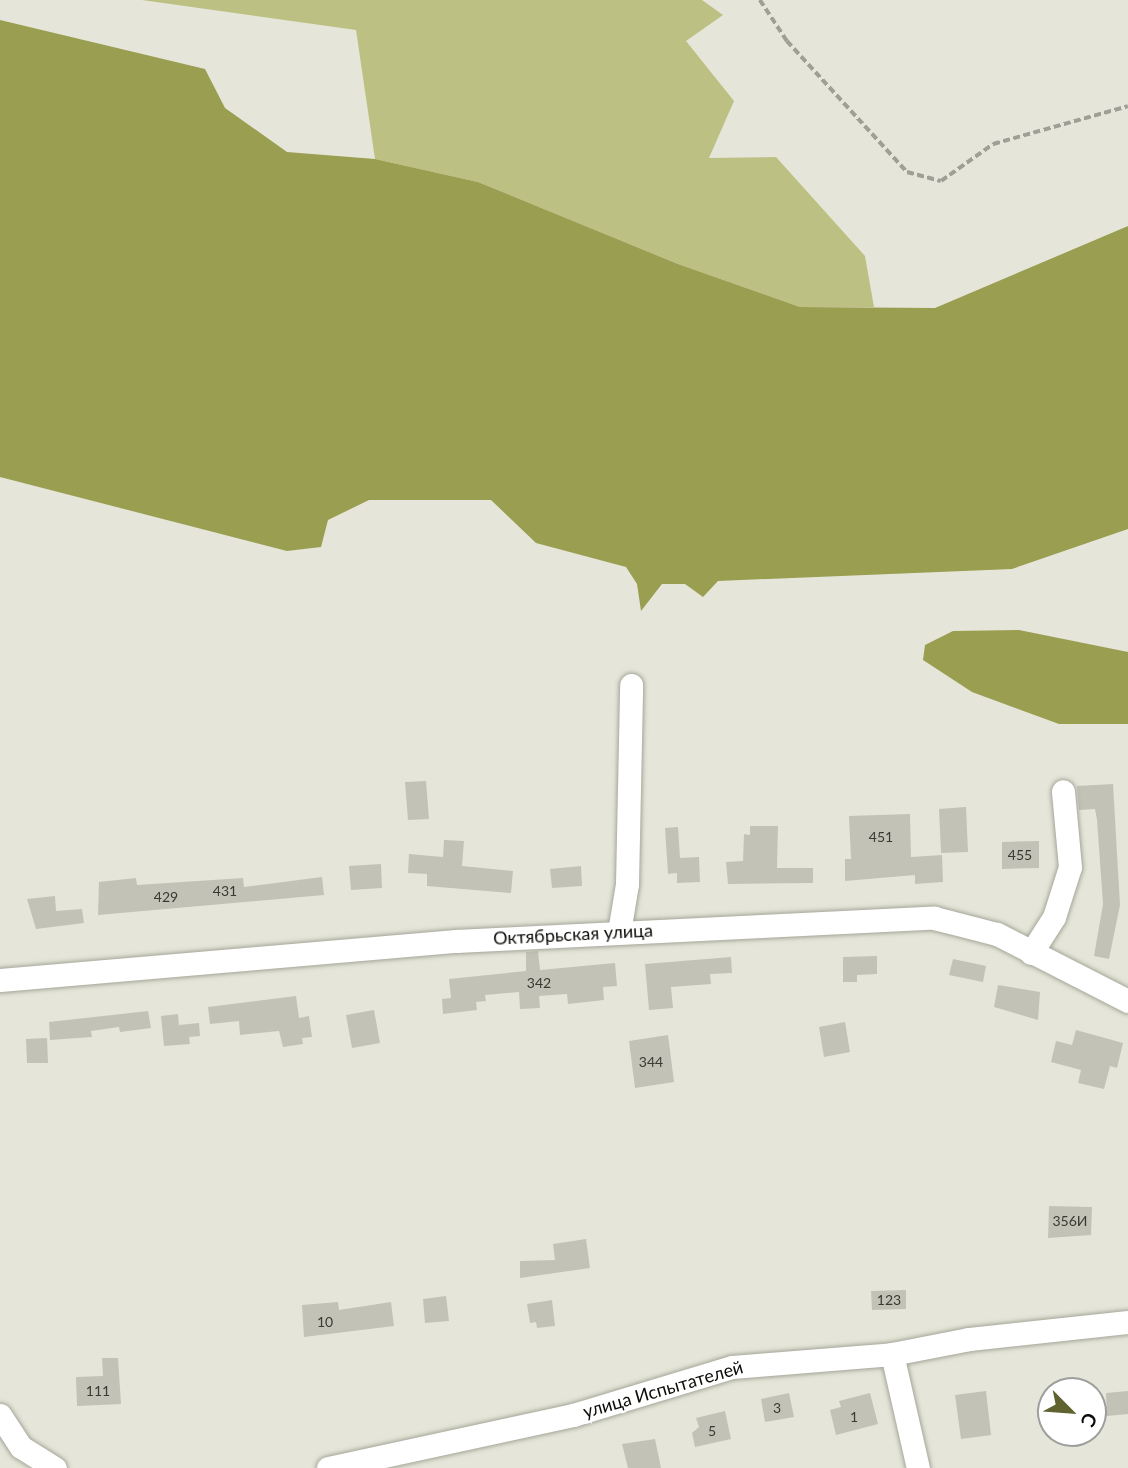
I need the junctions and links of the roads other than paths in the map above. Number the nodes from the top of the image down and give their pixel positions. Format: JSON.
{"nodes":[{"id":1,"x":631,"y":685,"type":"dead end"},
{"id":2,"x":1063,"y":791,"type":"dead end"},
{"id":3,"x":619,"y":932,"type":"junction"},
{"id":4,"x":1031,"y":953,"type":"junction"},
{"id":5,"x":0,"y":980,"type":"edge"},
{"id":6,"x":1128,"y":1001,"type":"edge"},
{"id":7,"x":1128,"y":1322,"type":"edge"},
{"id":8,"x":892,"y":1354,"type":"junction"},
{"id":9,"x":0,"y":1415,"type":"edge"},
{"id":10,"x":380,"y":1462,"type":"edge"},
{"id":11,"x":55,"y":1468,"type":"edge"},
{"id":12,"x":328,"y":1468,"type":"edge"},
{"id":13,"x":918,"y":1468,"type":"edge"}],
"edges":[{"from":1,"to":3,"type":"street"},
{"from":2,"to":4,"type":"street"},
{"from":3,"to":4,"type":"street","name":"Октябрьская улица"},
{"from":3,"to":5,"type":"street","name":"Октябрьская улица"},
{"from":4,"to":6,"type":"street","name":"Октябрьская улица"},
{"from":7,"to":8,"type":"street","name":"улица Испытателей"},
{"from":8,"to":10,"type":"street","name":"улица Испытателей"},
{"from":8,"to":13,"type":"street"},
{"from":9,"to":11,"type":"street"},
{"from":10,"to":12,"type":"street","name":"улица Испытателей"}]}
